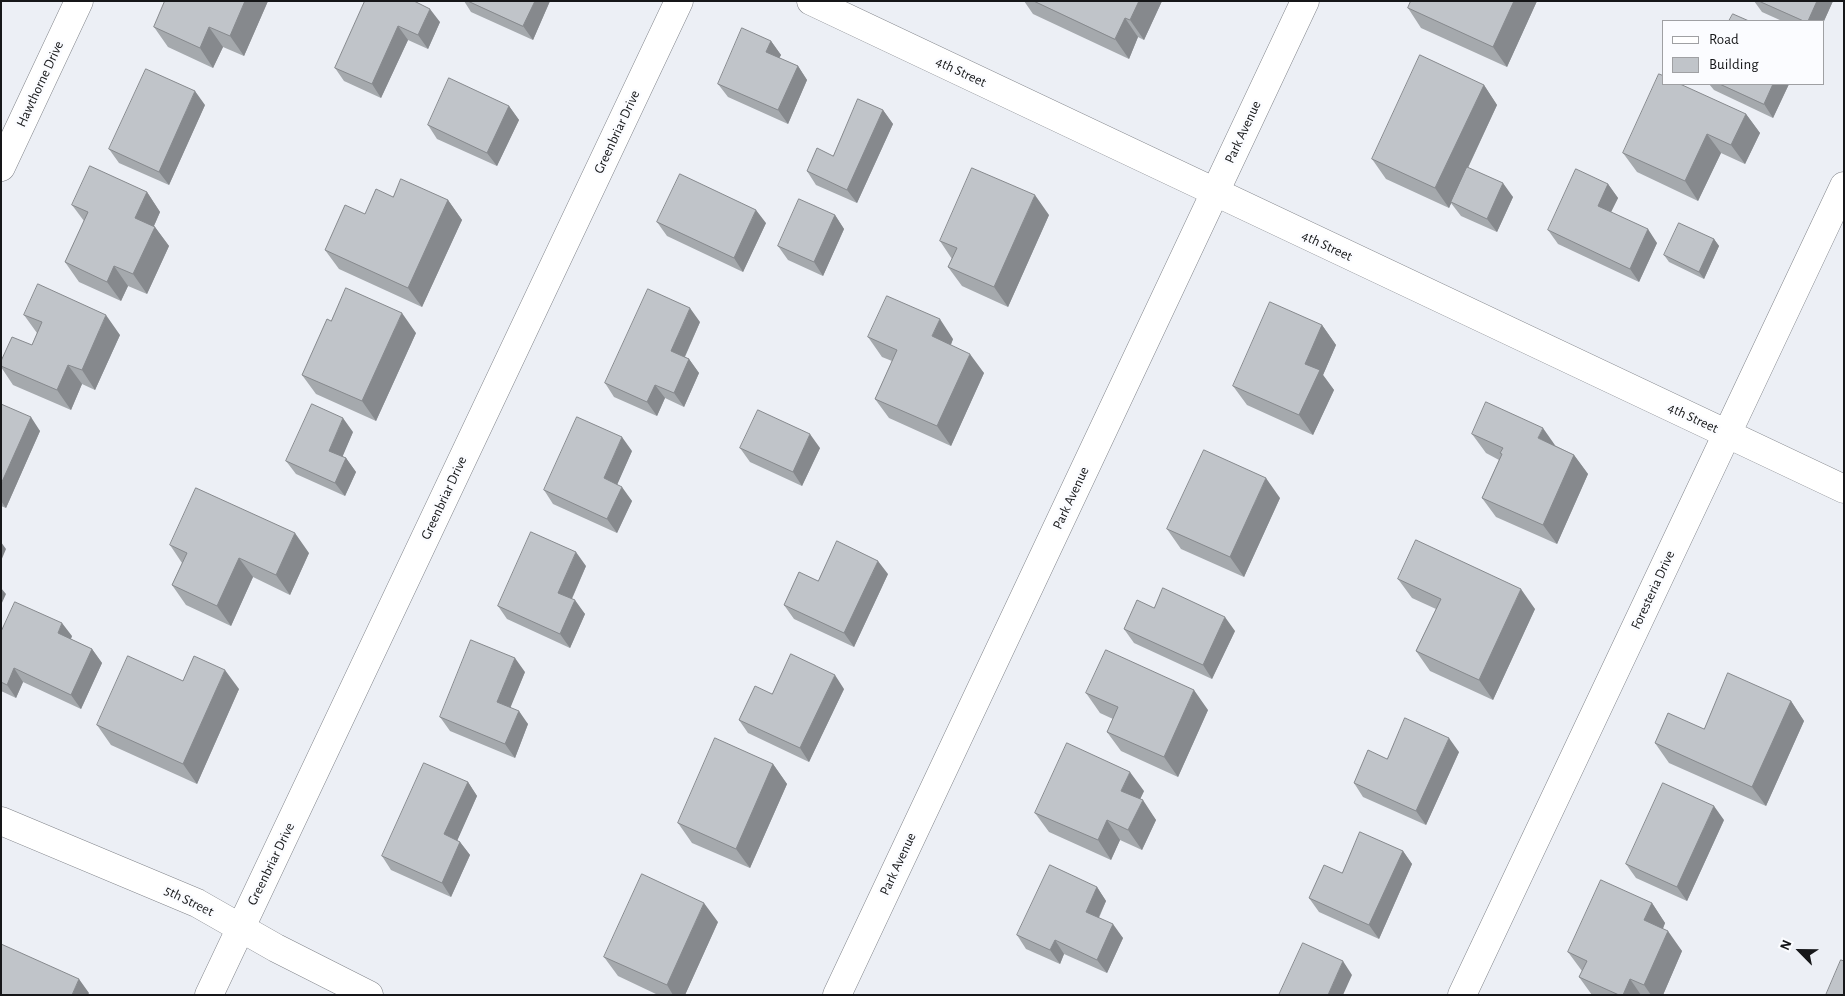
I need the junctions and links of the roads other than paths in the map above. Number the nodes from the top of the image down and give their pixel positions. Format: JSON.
{"nodes":[{"id":1,"x":79,"y":1,"type":"edge"},
{"id":2,"x":678,"y":1,"type":"edge"},
{"id":3,"x":811,"y":1,"type":"edge"},
{"id":4,"x":1305,"y":1,"type":"edge"},
{"id":5,"x":1,"y":167,"type":"edge"},
{"id":6,"x":1844,"y":186,"type":"edge"},
{"id":7,"x":1214,"y":192,"type":"junction"},
{"id":8,"x":1726,"y":434,"type":"junction"},
{"id":9,"x":1844,"y":489,"type":"edge"},
{"id":10,"x":1,"y":821,"type":"edge"},
{"id":11,"x":240,"y":928,"type":"junction"},
{"id":12,"x":209,"y":995,"type":"edge"},
{"id":13,"x":369,"y":995,"type":"edge"},
{"id":14,"x":837,"y":995,"type":"edge"},
{"id":15,"x":1462,"y":995,"type":"edge"}],
"edges":[{"from":1,"to":5,"type":"street","name":"Hawthorne Drive"},
{"from":2,"to":11,"type":"street","name":"Greenbriar Drive"},
{"from":3,"to":7,"type":"street","name":"4th Street"},
{"from":4,"to":7,"type":"street","name":"Park Avenue"},
{"from":6,"to":8,"type":"street","name":"Foresteria Drive"},
{"from":7,"to":8,"type":"street","name":"4th Street"},
{"from":7,"to":14,"type":"street","name":"Park Avenue"},
{"from":8,"to":9,"type":"street","name":"4th Street"},
{"from":8,"to":15,"type":"street","name":"Foresteria Drive"},
{"from":10,"to":11,"type":"street","name":"5th Street"},
{"from":11,"to":12,"type":"street","name":"Greenbriar Drive"},
{"from":11,"to":13,"type":"street","name":"5th Street"}]}
